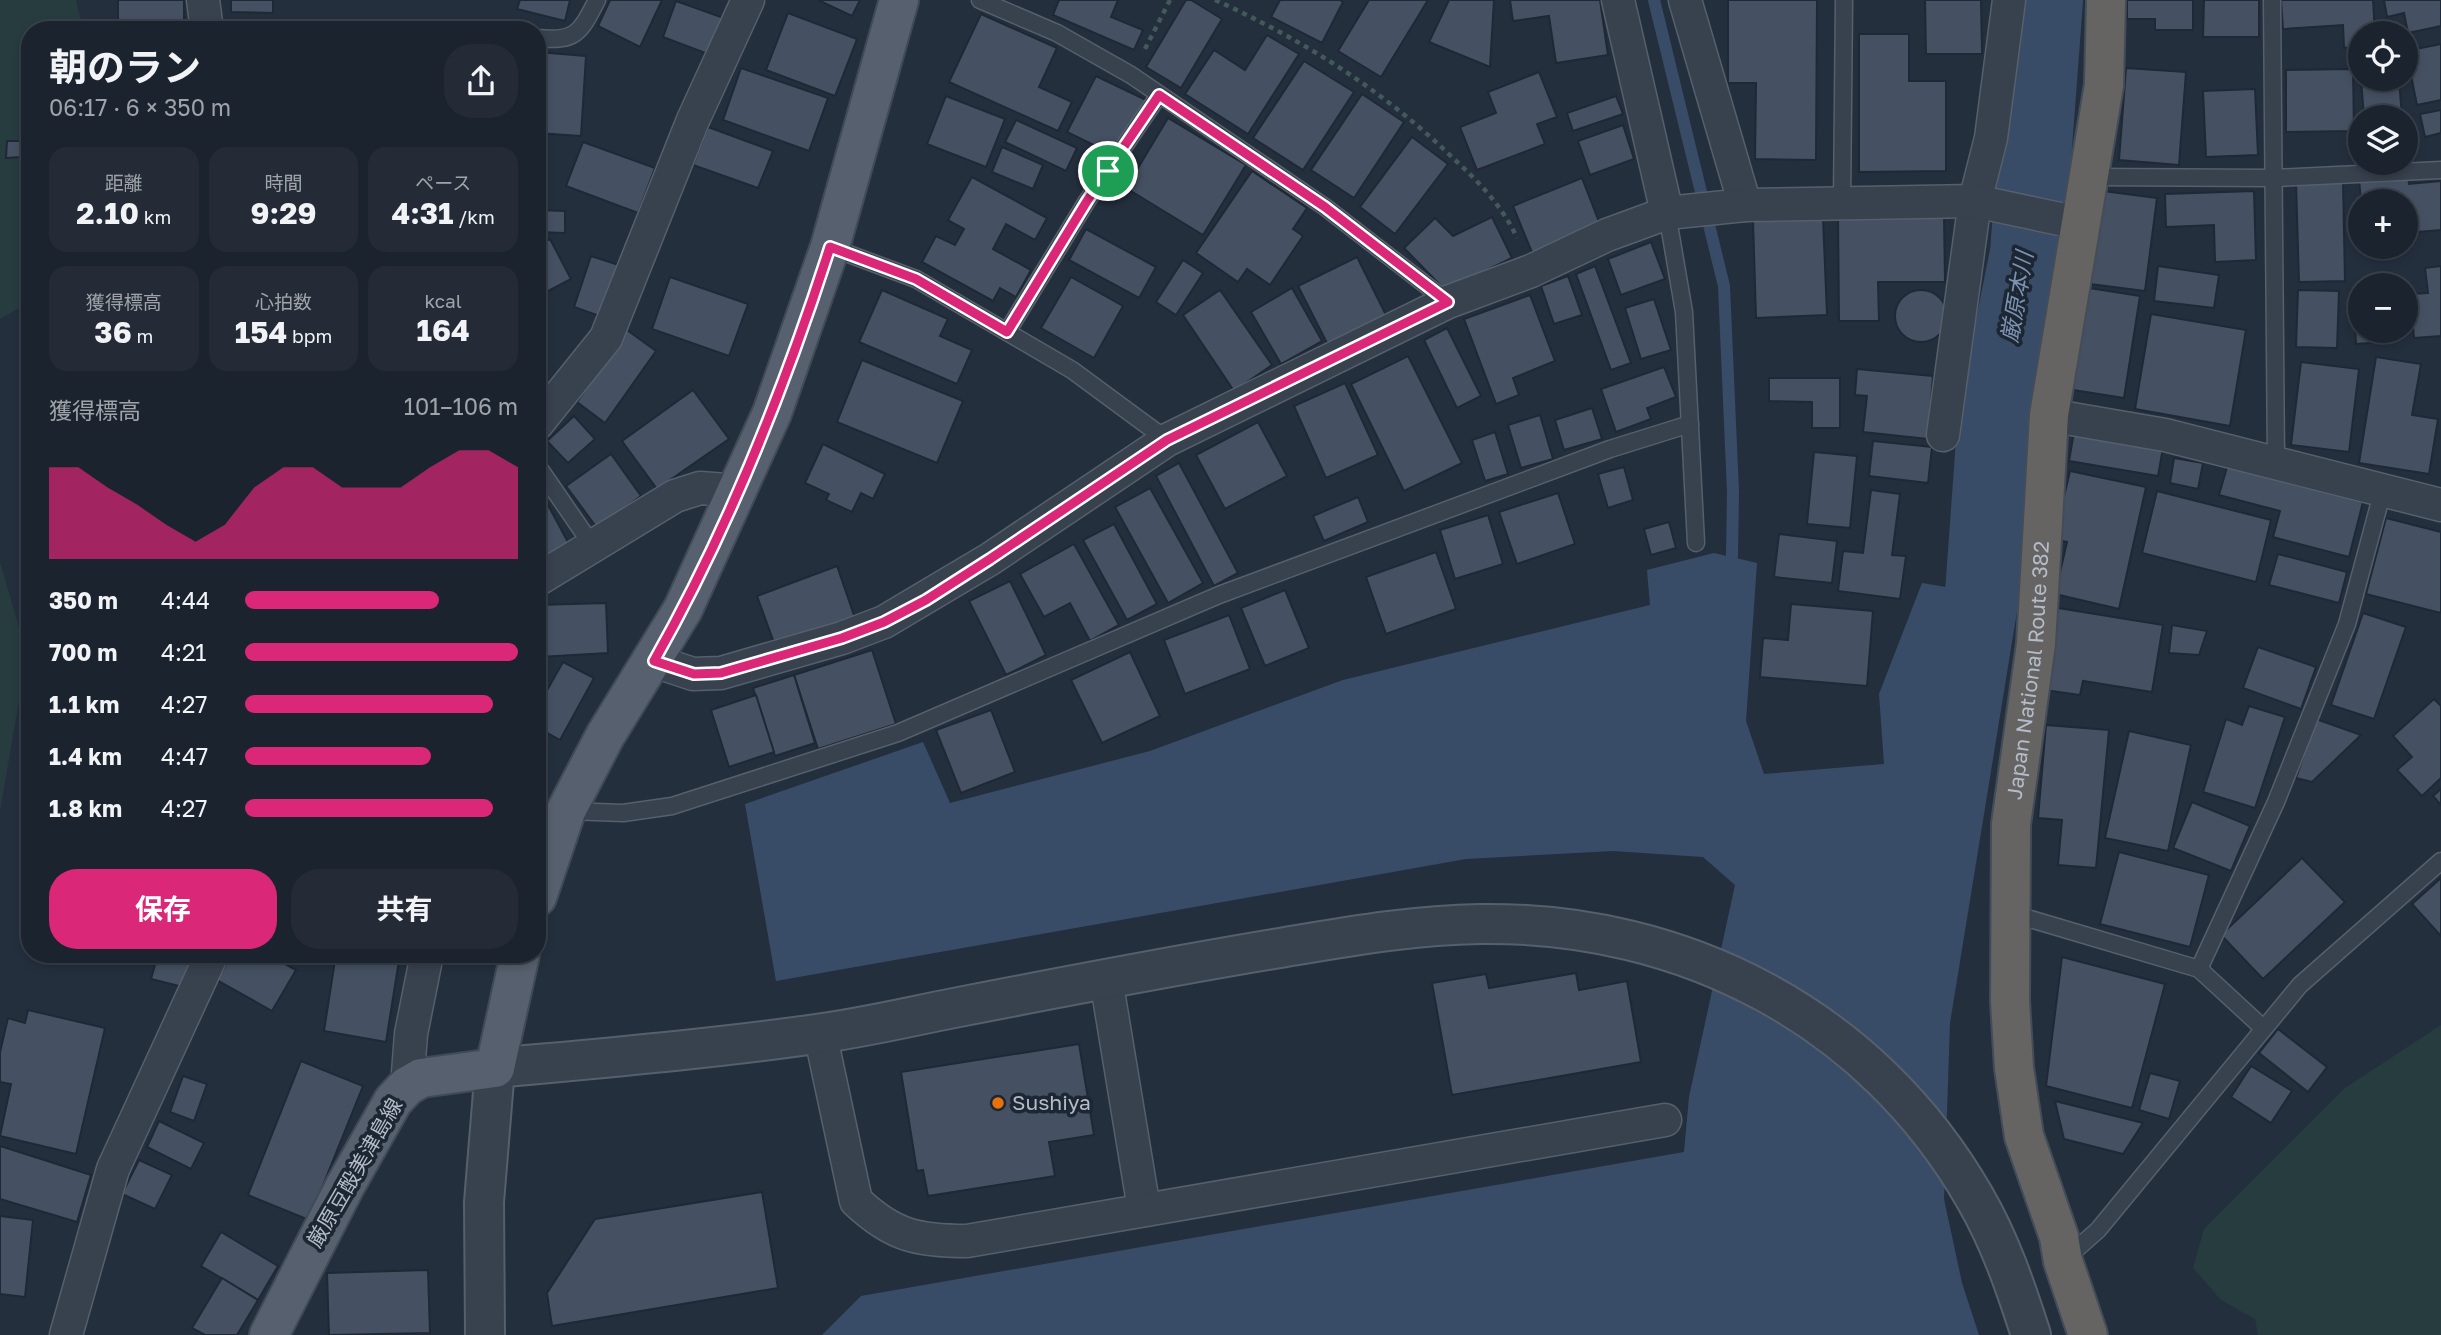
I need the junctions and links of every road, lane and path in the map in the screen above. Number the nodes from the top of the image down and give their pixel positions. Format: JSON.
{"nodes":[{"id":1,"x":203,"y":0,"type":"edge"},
{"id":2,"x":597,"y":0,"type":"edge"},
{"id":3,"x":748,"y":0,"type":"edge"},
{"id":4,"x":899,"y":0,"type":"edge"},
{"id":5,"x":979,"y":0,"type":"edge"},
{"id":6,"x":1170,"y":0,"type":"edge"},
{"id":7,"x":1215,"y":0,"type":"edge"},
{"id":8,"x":1618,"y":0,"type":"edge"},
{"id":9,"x":1685,"y":0,"type":"edge"},
{"id":10,"x":1844,"y":0,"type":"edge"},
{"id":11,"x":2010,"y":0,"type":"edge"},
{"id":12,"x":2106,"y":0,"type":"edge"},
{"id":13,"x":2272,"y":0,"type":"edge"},
{"id":14,"x":206,"y":21,"type":"edge"},
{"id":15,"x":546,"y":39,"type":"edge"},
{"id":16,"x":1131,"y":75,"type":"junction"},
{"id":17,"x":1159,"y":95,"type":"junction"},
{"id":18,"x":2441,"y":170,"type":"edge"},
{"id":19,"x":2088,"y":177,"type":"junction"},
{"id":20,"x":2275,"y":178,"type":"junction"},
{"id":21,"x":1842,"y":203,"type":"junction"},
{"id":22,"x":1985,"y":203,"type":"junction"},
{"id":23,"x":1736,"y":205,"type":"junction"},
{"id":24,"x":1677,"y":212,"type":"junction"},
{"id":25,"x":2071,"y":220,"type":"junction"},
{"id":26,"x":830,"y":247,"type":"junction"},
{"id":27,"x":1531,"y":271,"type":"junction"},
{"id":28,"x":1448,"y":302,"type":"junction"},
{"id":29,"x":1007,"y":332,"type":"junction"},
{"id":30,"x":546,"y":413,"type":"edge"},
{"id":31,"x":2049,"y":415,"type":"junction"},
{"id":32,"x":1690,"y":424,"type":"junction"},
{"id":33,"x":1943,"y":435,"type":"dead end"},
{"id":34,"x":1167,"y":440,"type":"junction"},
{"id":35,"x":2276,"y":462,"type":"junction"},
{"id":36,"x":546,"y":478,"type":"edge"},
{"id":37,"x":2383,"y":490,"type":"junction"},
{"id":38,"x":739,"y":491,"type":"junction"},
{"id":39,"x":2441,"y":505,"type":"edge"},
{"id":40,"x":1696,"y":543,"type":"dead end"},
{"id":41,"x":592,"y":545,"type":"junction"},
{"id":42,"x":546,"y":574,"type":"edge"},
{"id":43,"x":654,"y":661,"type":"junction"},
{"id":44,"x":566,"y":810,"type":"junction"},
{"id":45,"x":2441,"y":861,"type":"edge"},
{"id":46,"x":546,"y":865,"type":"edge"},
{"id":47,"x":2010,"y":914,"type":"junction"},
{"id":48,"x":208,"y":963,"type":"edge"},
{"id":49,"x":425,"y":963,"type":"edge"},
{"id":50,"x":518,"y":963,"type":"edge"},
{"id":51,"x":2199,"y":969,"type":"junction"},
{"id":52,"x":1106,"y":979,"type":"junction"},
{"id":53,"x":2263,"y":1028,"type":"junction"},
{"id":54,"x":820,"y":1034,"type":"junction"},
{"id":55,"x":495,"y":1068,"type":"junction"},
{"id":56,"x":407,"y":1086,"type":"junction"},
{"id":57,"x":1665,"y":1120,"type":"dead end"},
{"id":58,"x":1144,"y":1209,"type":"junction"},
{"id":59,"x":2063,"y":1261,"type":"junction"},
{"id":60,"x":66,"y":1335,"type":"edge"},
{"id":61,"x":269,"y":1335,"type":"edge"},
{"id":62,"x":485,"y":1335,"type":"edge"},
{"id":63,"x":2031,"y":1335,"type":"edge"},
{"id":64,"x":2088,"y":1335,"type":"edge"}],
"edges":[{"from":1,"to":14,"type":"street"},
{"from":2,"to":15,"type":"lane"},
{"from":3,"to":30,"type":"street"},
{"from":4,"to":26,"type":"main road"},
{"from":5,"to":16,"type":"lane"},
{"from":6,"to":16,"type":"path"},
{"from":7,"to":27,"type":"path"},
{"from":8,"to":24,"type":"street"},
{"from":9,"to":23,"type":"street"},
{"from":10,"to":21,"type":"lane"},
{"from":11,"to":22,"type":"street"},
{"from":12,"to":19,"type":"highway","name":"Japan National Route 382"},
{"from":13,"to":20,"type":"lane"},
{"from":16,"to":17,"type":"lane"},
{"from":17,"to":28,"type":"lane"},
{"from":17,"to":29,"type":"lane"},
{"from":18,"to":20,"type":"lane"},
{"from":19,"to":20,"type":"lane"},
{"from":19,"to":25,"type":"highway","name":"Japan National Route 382"},
{"from":20,"to":35,"type":"lane"},
{"from":21,"to":22,"type":"street"},
{"from":21,"to":23,"type":"street"},
{"from":22,"to":25,"type":"street"},
{"from":22,"to":33,"type":"street"},
{"from":23,"to":24,"type":"street"},
{"from":24,"to":27,"type":"street"},
{"from":24,"to":32,"type":"lane"},
{"from":25,"to":31,"type":"highway","name":"Japan National Route 382"},
{"from":26,"to":29,"type":"lane"},
{"from":26,"to":38,"type":"main road"},
{"from":27,"to":28,"type":"street"},
{"from":28,"to":34,"type":"street"},
{"from":29,"to":34,"type":"lane"},
{"from":31,"to":35,"type":"street"},
{"from":31,"to":47,"type":"highway","name":"Japan National Route 382"},
{"from":32,"to":40,"type":"lane"},
{"from":32,"to":44,"type":"lane"},
{"from":34,"to":43,"type":"street"},
{"from":35,"to":37,"type":"street"},
{"from":36,"to":41,"type":"lane"},
{"from":37,"to":39,"type":"street"},
{"from":37,"to":51,"type":"lane"},
{"from":38,"to":41,"type":"street"},
{"from":38,"to":43,"type":"main road"},
{"from":41,"to":42,"type":"street"},
{"from":43,"to":44,"type":"main road"},
{"from":44,"to":46,"type":"main road"},
{"from":45,"to":53,"type":"lane"},
{"from":47,"to":51,"type":"lane"},
{"from":47,"to":59,"type":"highway","name":"Japan National Route 382"},
{"from":48,"to":60,"type":"street"},
{"from":49,"to":56,"type":"street"},
{"from":50,"to":55,"type":"main road"},
{"from":51,"to":53,"type":"lane"},
{"from":52,"to":54,"type":"street"},
{"from":52,"to":58,"type":"street"},
{"from":52,"to":63,"type":"street"},
{"from":53,"to":59,"type":"lane"},
{"from":54,"to":55,"type":"street"},
{"from":54,"to":58,"type":"street"},
{"from":55,"to":56,"type":"main road","name":"厳原豆酘美津島線"},
{"from":55,"to":62,"type":"street"},
{"from":56,"to":61,"type":"main road","name":"厳原豆酘美津島線"},
{"from":57,"to":58,"type":"street"},
{"from":59,"to":64,"type":"highway","name":"Japan National Route 382"}]}
